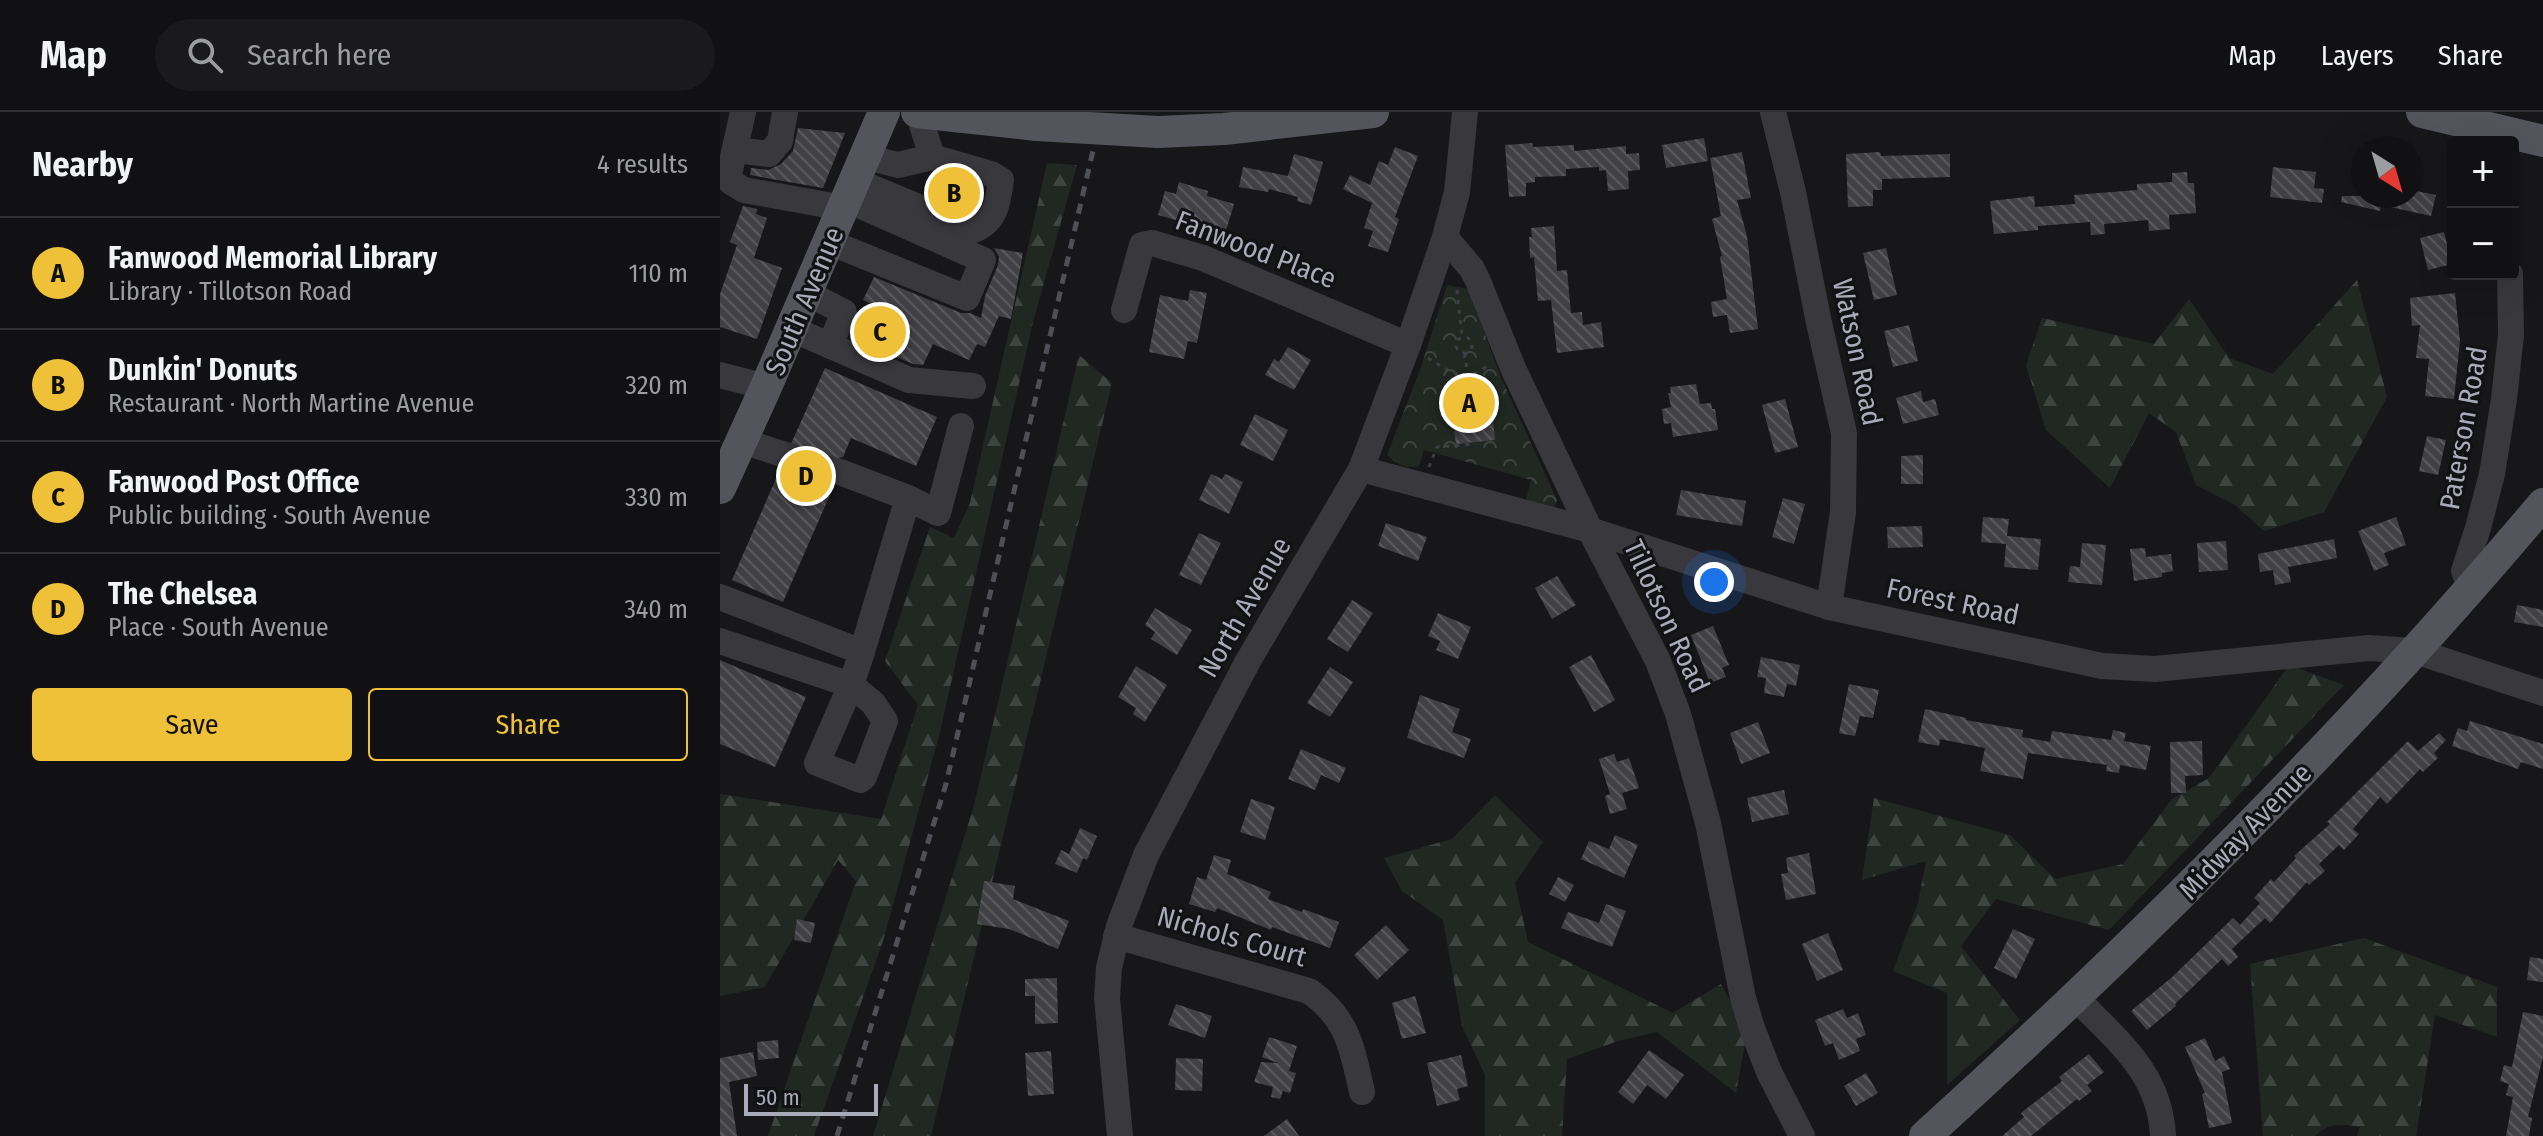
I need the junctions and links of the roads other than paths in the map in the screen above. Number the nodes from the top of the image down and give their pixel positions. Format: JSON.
{"nodes":[{"id":1,"x":743,"y":112,"type":"edge"},
{"id":2,"x":785,"y":112,"type":"edge"},
{"id":3,"x":884,"y":112,"type":"edge"},
{"id":4,"x":918,"y":112,"type":"edge"},
{"id":5,"x":1373,"y":112,"type":"edge"},
{"id":6,"x":1465,"y":112,"type":"edge"},
{"id":7,"x":1773,"y":112,"type":"edge"},
{"id":8,"x":2422,"y":112,"type":"edge"},
{"id":9,"x":2459,"y":125,"type":"edge"},
{"id":10,"x":2543,"y":141,"type":"edge"},
{"id":11,"x":735,"y":150,"type":"junction"},
{"id":12,"x":932,"y":157,"type":"junction"},
{"id":13,"x":853,"y":187,"type":"junction"},
{"id":14,"x":1445,"y":237,"type":"junction"},
{"id":15,"x":829,"y":242,"type":"junction"},
{"id":16,"x":2510,"y":280,"type":"edge"},
{"id":17,"x":807,"y":293,"type":"junction"},
{"id":18,"x":1124,"y":310,"type":"dead end"},
{"id":19,"x":792,"y":329,"type":"junction"},
{"id":20,"x":1408,"y":345,"type":"junction"},
{"id":21,"x":830,"y":346,"type":"junction"},
{"id":22,"x":720,"y":375,"type":"edge"},
{"id":23,"x":973,"y":386,"type":"dead end"},
{"id":24,"x":766,"y":387,"type":"junction"},
{"id":25,"x":961,"y":426,"type":"dead end"},
{"id":26,"x":742,"y":441,"type":"junction"},
{"id":27,"x":776,"y":452,"type":"tunnel mouth"},
{"id":28,"x":1361,"y":469,"type":"junction"},
{"id":29,"x":840,"y":472,"type":"tunnel mouth"},
{"id":30,"x":720,"y":488,"type":"edge"},
{"id":31,"x":908,"y":498,"type":"junction"},
{"id":32,"x":2543,"y":504,"type":"edge"},
{"id":33,"x":1590,"y":530,"type":"junction"},
{"id":34,"x":2471,"y":590,"type":"junction"},
{"id":35,"x":720,"y":597,"type":"edge"},
{"id":36,"x":1829,"y":607,"type":"junction"},
{"id":37,"x":720,"y":641,"type":"edge"},
{"id":38,"x":2415,"y":651,"type":"junction"},
{"id":39,"x":862,"y":652,"type":"junction"},
{"id":40,"x":2543,"y":693,"type":"edge"},
{"id":41,"x":1116,"y":936,"type":"junction"},
{"id":42,"x":2075,"y":997,"type":"junction"},
{"id":43,"x":1362,"y":1092,"type":"dead end"},
{"id":44,"x":1120,"y":1136,"type":"edge"},
{"id":45,"x":1802,"y":1136,"type":"edge"},
{"id":46,"x":1925,"y":1136,"type":"edge"},
{"id":47,"x":2163,"y":1136,"type":"edge"}],
"edges":[{"from":1,"to":11,"type":"street"},
{"from":2,"to":11,"type":"street"},
{"from":3,"to":13,"type":"main road","name":"South Avenue"},
{"from":4,"to":5,"type":"main road","bridge":true},
{"from":4,"to":12,"type":"street"},
{"from":6,"to":14,"type":"street","name":"North Avenue"},
{"from":7,"to":36,"type":"street","name":"Watson Road"},
{"from":8,"to":9,"type":"main road"},
{"from":9,"to":10,"type":"main road"},
{"from":11,"to":13,"type":"street"},
{"from":12,"to":13,"type":"street"},
{"from":12,"to":13,"type":"street"},
{"from":13,"to":15,"type":"main road","name":"South Avenue"},
{"from":13,"to":15,"type":"street"},
{"from":14,"to":20,"type":"street","name":"North Avenue"},
{"from":14,"to":33,"type":"street","name":"Tillotson Road"},
{"from":15,"to":17,"type":"main road","name":"South Avenue"},
{"from":16,"to":34,"type":"street","name":"Paterson Road"},
{"from":17,"to":19,"type":"main road","name":"South Avenue"},
{"from":17,"to":21,"type":"street"},
{"from":18,"to":20,"type":"street","name":"Fanwood Place"},
{"from":19,"to":21,"type":"street"},
{"from":19,"to":24,"type":"main road","name":"South Avenue"},
{"from":20,"to":28,"type":"street","name":"North Avenue"},
{"from":21,"to":23,"type":"street"},
{"from":22,"to":24,"type":"street"},
{"from":24,"to":26,"type":"main road","name":"South Avenue"},
{"from":25,"to":31,"type":"street"},
{"from":26,"to":27,"type":"street"},
{"from":26,"to":30,"type":"main road","name":"South Avenue"},
{"from":28,"to":33,"type":"street","name":"Forest Road"},
{"from":28,"to":41,"type":"street","name":"North Avenue"},
{"from":29,"to":31,"type":"street"},
{"from":31,"to":39,"type":"street"},
{"from":32,"to":34,"type":"main road","name":"Midway Avenue"},
{"from":33,"to":36,"type":"street","name":"Forest Road"},
{"from":33,"to":45,"type":"street","name":"Tillotson Road"},
{"from":34,"to":38,"type":"main road","name":"Midway Avenue"},
{"from":35,"to":39,"type":"street"},
{"from":36,"to":38,"type":"street","name":"Forest Road"},
{"from":37,"to":39,"type":"street"},
{"from":38,"to":40,"type":"street","name":"Forest Road"},
{"from":38,"to":42,"type":"main road","name":"Midway Avenue"},
{"from":41,"to":43,"type":"street","name":"Nichols Court"},
{"from":41,"to":44,"type":"street","name":"North Avenue"},
{"from":42,"to":46,"type":"main road","name":"Midway Avenue"},
{"from":42,"to":47,"type":"street"}]}
